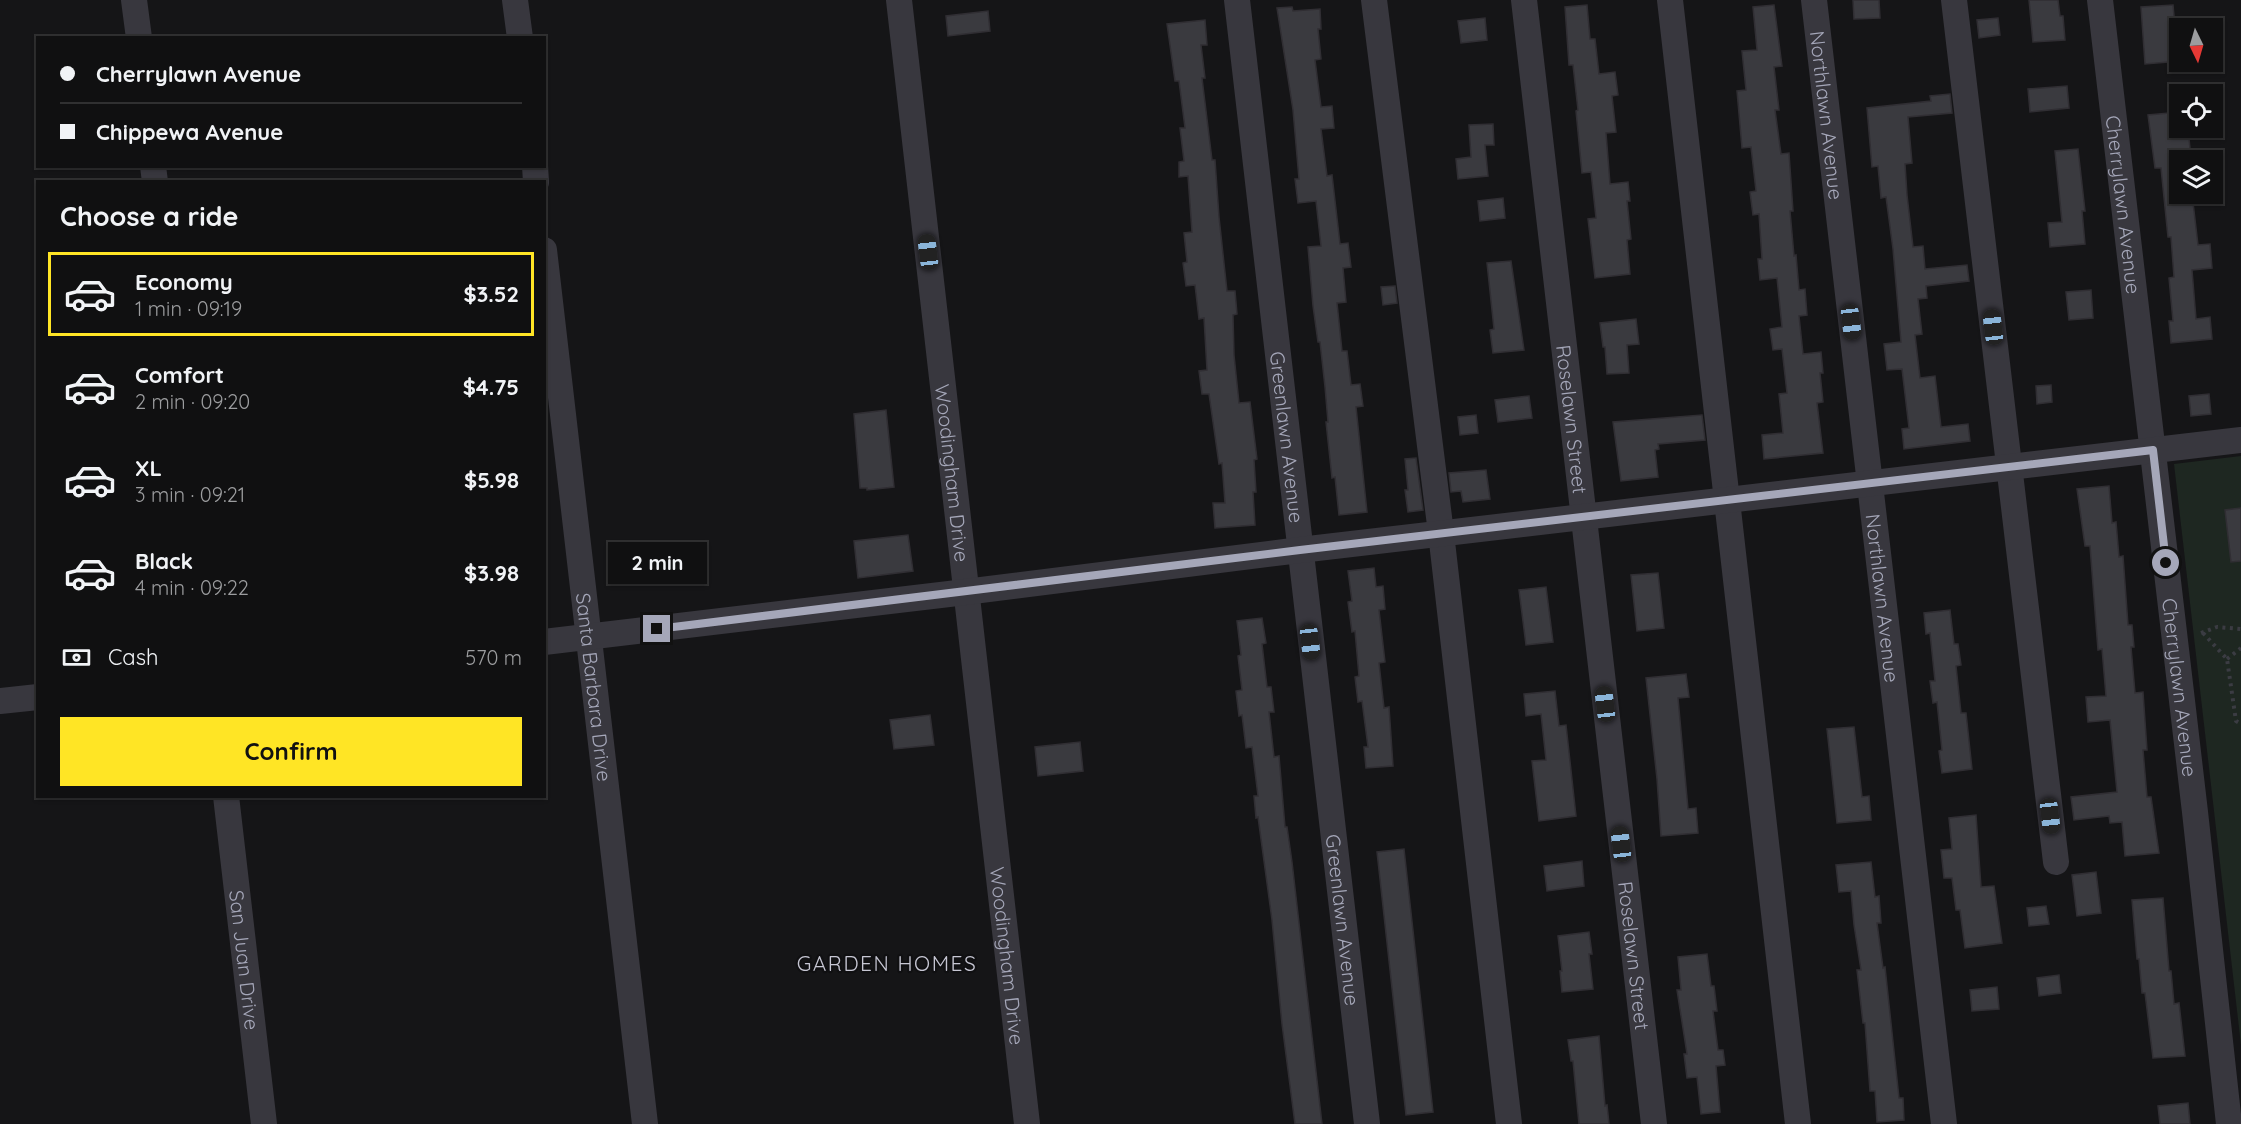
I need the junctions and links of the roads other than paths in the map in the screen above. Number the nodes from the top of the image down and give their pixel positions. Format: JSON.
{"nodes":[{"id":1,"x":134,"y":0,"type":"edge"},
{"id":2,"x":515,"y":0,"type":"edge"},
{"id":3,"x":899,"y":0,"type":"edge"},
{"id":4,"x":1237,"y":0,"type":"edge"},
{"id":5,"x":1374,"y":0,"type":"edge"},
{"id":6,"x":1524,"y":0,"type":"edge"},
{"id":7,"x":1670,"y":0,"type":"edge"},
{"id":8,"x":1814,"y":0,"type":"edge"},
{"id":9,"x":1954,"y":0,"type":"edge"},
{"id":10,"x":2100,"y":0,"type":"edge"},
{"id":11,"x":139,"y":36,"type":"edge"},
{"id":12,"x":520,"y":36,"type":"edge"},
{"id":13,"x":546,"y":267,"type":"edge"},
{"id":14,"x":2241,"y":440,"type":"edge"},
{"id":15,"x":2153,"y":450,"type":"junction"},
{"id":16,"x":2010,"y":467,"type":"junction"},
{"id":17,"x":1869,"y":483,"type":"junction"},
{"id":18,"x":1728,"y":500,"type":"junction"},
{"id":19,"x":1583,"y":517,"type":"junction"},
{"id":20,"x":1442,"y":533,"type":"junction"},
{"id":21,"x":1300,"y":550,"type":"junction"},
{"id":22,"x":966,"y":592,"type":"junction"},
{"id":23,"x":589,"y":637,"type":"junction"},
{"id":24,"x":546,"y":642,"type":"edge"},
{"id":25,"x":36,"y":697,"type":"edge"},
{"id":26,"x":0,"y":701,"type":"edge"},
{"id":27,"x":226,"y":798,"type":"edge"},
{"id":28,"x":2056,"y":862,"type":"dead end"},
{"id":29,"x":264,"y":1124,"type":"edge"},
{"id":30,"x":645,"y":1124,"type":"edge"},
{"id":31,"x":1027,"y":1124,"type":"edge"},
{"id":32,"x":1366,"y":1124,"type":"edge"},
{"id":33,"x":1509,"y":1124,"type":"edge"},
{"id":34,"x":1654,"y":1124,"type":"edge"},
{"id":35,"x":1798,"y":1124,"type":"edge"},
{"id":36,"x":1944,"y":1124,"type":"edge"},
{"id":37,"x":2229,"y":1124,"type":"edge"}],
"edges":[{"from":1,"to":11,"type":"street"},
{"from":2,"to":12,"type":"street"},
{"from":3,"to":22,"type":"street","name":"Woodingham Drive"},
{"from":4,"to":21,"type":"street","name":"Greenlawn Avenue"},
{"from":5,"to":20,"type":"street"},
{"from":6,"to":19,"type":"street","name":"Roselawn Street"},
{"from":7,"to":18,"type":"street"},
{"from":8,"to":17,"type":"street","name":"Northlawn Avenue"},
{"from":9,"to":16,"type":"street"},
{"from":10,"to":15,"type":"street","name":"Cherrylawn Avenue"},
{"from":13,"to":23,"type":"street","name":"Santa Barbara Drive"},
{"from":14,"to":15,"type":"street"},
{"from":15,"to":16,"type":"street"},
{"from":15,"to":37,"type":"street","name":"Cherrylawn Avenue"},
{"from":16,"to":17,"type":"street"},
{"from":16,"to":28,"type":"street"},
{"from":17,"to":18,"type":"street"},
{"from":17,"to":36,"type":"street","name":"Northlawn Avenue"},
{"from":18,"to":19,"type":"street"},
{"from":18,"to":35,"type":"street"},
{"from":19,"to":20,"type":"street"},
{"from":19,"to":34,"type":"street","name":"Roselawn Street"},
{"from":20,"to":21,"type":"street"},
{"from":20,"to":33,"type":"street"},
{"from":21,"to":22,"type":"street"},
{"from":21,"to":32,"type":"street","name":"Greenlawn Avenue"},
{"from":22,"to":23,"type":"street"},
{"from":22,"to":31,"type":"street","name":"Woodingham Drive"},
{"from":23,"to":24,"type":"street"},
{"from":23,"to":30,"type":"street","name":"Santa Barbara Drive"},
{"from":25,"to":26,"type":"street"},
{"from":27,"to":29,"type":"street","name":"San Juan Drive"}]}
